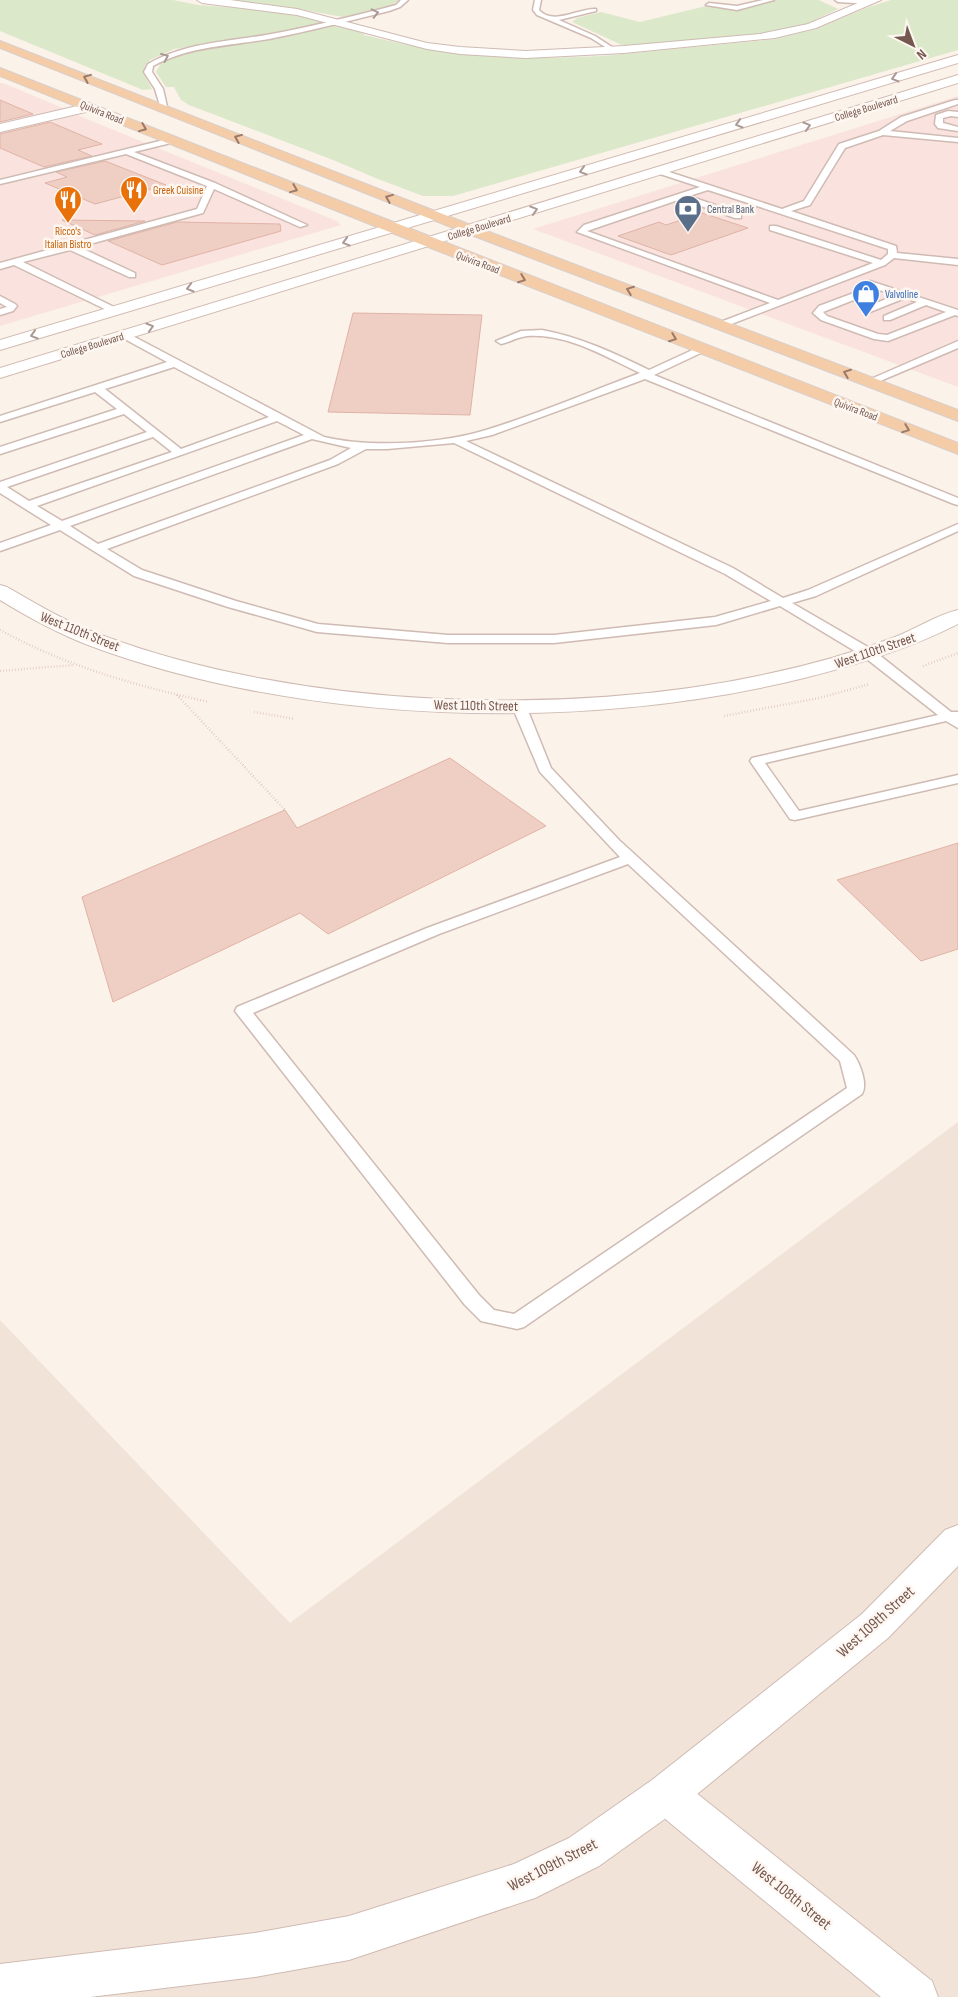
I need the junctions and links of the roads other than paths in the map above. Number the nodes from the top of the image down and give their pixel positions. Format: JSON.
{"nodes":[{"id":1,"x":202,"y":0,"type":"edge"},
{"id":2,"x":405,"y":0,"type":"edge"},
{"id":3,"x":538,"y":0,"type":"edge"},
{"id":4,"x":771,"y":0,"type":"edge"},
{"id":5,"x":829,"y":0,"type":"edge"},
{"id":6,"x":838,"y":0,"type":"edge"},
{"id":7,"x":873,"y":1,"type":"edge"},
{"id":8,"x":709,"y":5,"type":"dead end"},
{"id":9,"x":594,"y":10,"type":"dead end"},
{"id":10,"x":847,"y":10,"type":"junction"},
{"id":11,"x":550,"y":20,"type":"junction"},
{"id":12,"x":336,"y":22,"type":"junction"},
{"id":13,"x":0,"y":44,"type":"edge"},
{"id":14,"x":616,"y":51,"type":"junction"},
{"id":15,"x":958,"y":58,"type":"edge"},
{"id":16,"x":0,"y":72,"type":"edge"},
{"id":17,"x":958,"y":79,"type":"edge"},
{"id":18,"x":944,"y":106,"type":"junction"},
{"id":19,"x":90,"y":107,"type":"junction"},
{"id":20,"x":165,"y":109,"type":"junction"},
{"id":21,"x":956,"y":109,"type":"edge"},
{"id":22,"x":0,"y":128,"type":"edge"},
{"id":23,"x":958,"y":128,"type":"edge"},
{"id":24,"x":882,"y":133,"type":"junction"},
{"id":25,"x":172,"y":140,"type":"junction"},
{"id":26,"x":958,"y":140,"type":"edge"},
{"id":27,"x":126,"y":151,"type":"junction"},
{"id":28,"x":660,"y":171,"type":"junction"},
{"id":29,"x":0,"y":173,"type":"edge"},
{"id":30,"x":15,"y":179,"type":"junction"},
{"id":31,"x":0,"y":182,"type":"edge"},
{"id":32,"x":212,"y":185,"type":"junction"},
{"id":33,"x":708,"y":187,"type":"junction"},
{"id":34,"x":681,"y":196,"type":"junction"},
{"id":35,"x":781,"y":212,"type":"junction"},
{"id":36,"x":435,"y":215,"type":"junction"},
{"id":37,"x":738,"y":216,"type":"dead end"},
{"id":38,"x":303,"y":225,"type":"dead end"},
{"id":39,"x":392,"y":228,"type":"junction"},
{"id":40,"x":773,"y":228,"type":"dead end"},
{"id":41,"x":470,"y":230,"type":"junction"},
{"id":42,"x":427,"y":242,"type":"junction"},
{"id":43,"x":71,"y":247,"type":"junction"},
{"id":44,"x":892,"y":255,"type":"junction"},
{"id":45,"x":15,"y":262,"type":"junction"},
{"id":46,"x":958,"y":262,"type":"edge"},
{"id":47,"x":882,"y":263,"type":"junction"},
{"id":48,"x":0,"y":266,"type":"edge"},
{"id":49,"x":132,"y":275,"type":"dead end"},
{"id":50,"x":848,"y":276,"type":"junction"},
{"id":51,"x":880,"y":287,"type":"junction"},
{"id":52,"x":905,"y":295,"type":"junction"},
{"id":53,"x":915,"y":298,"type":"junction"},
{"id":54,"x":0,"y":299,"type":"edge"},
{"id":55,"x":926,"y":302,"type":"junction"},
{"id":56,"x":779,"y":303,"type":"junction"},
{"id":57,"x":115,"y":310,"type":"junction"},
{"id":58,"x":0,"y":312,"type":"edge"},
{"id":59,"x":956,"y":312,"type":"edge"},
{"id":60,"x":887,"y":318,"type":"dead end"},
{"id":61,"x":721,"y":325,"type":"junction"},
{"id":62,"x":124,"y":335,"type":"junction"},
{"id":63,"x":501,"y":341,"type":"dead end"},
{"id":64,"x":958,"y":344,"type":"edge"},
{"id":65,"x":0,"y":345,"type":"edge"},
{"id":66,"x":702,"y":349,"type":"junction"},
{"id":67,"x":175,"y":363,"type":"junction"},
{"id":68,"x":0,"y":373,"type":"edge"},
{"id":69,"x":647,"y":374,"type":"junction"},
{"id":70,"x":869,"y":382,"type":"junction"},
{"id":71,"x":97,"y":388,"type":"junction"},
{"id":72,"x":125,"y":410,"type":"junction"},
{"id":73,"x":958,"y":416,"type":"edge"},
{"id":74,"x":278,"y":418,"type":"junction"},
{"id":75,"x":0,"y":419,"type":"edge"},
{"id":76,"x":155,"y":433,"type":"junction"},
{"id":77,"x":313,"y":435,"type":"junction"},
{"id":78,"x":456,"y":440,"type":"junction"},
{"id":79,"x":365,"y":445,"type":"junction"},
{"id":80,"x":958,"y":449,"type":"edge"},
{"id":81,"x":0,"y":451,"type":"edge"},
{"id":82,"x":180,"y":453,"type":"junction"},
{"id":83,"x":0,"y":487,"type":"edge"},
{"id":84,"x":958,"y":502,"type":"edge"},
{"id":85,"x":28,"y":505,"type":"junction"},
{"id":86,"x":62,"y":526,"type":"junction"},
{"id":87,"x":958,"y":527,"type":"edge"},
{"id":88,"x":0,"y":547,"type":"edge"},
{"id":89,"x":97,"y":548,"type":"junction"},
{"id":90,"x":0,"y":591,"type":"edge"},
{"id":91,"x":782,"y":602,"type":"junction"},
{"id":92,"x":958,"y":616,"type":"edge"},
{"id":93,"x":868,"y":653,"type":"junction"},
{"id":94,"x":519,"y":706,"type":"junction"},
{"id":95,"x":955,"y":718,"type":"edge"},
{"id":96,"x":958,"y":779,"type":"edge"},
{"id":97,"x":630,"y":858,"type":"junction"},
{"id":98,"x":958,"y":1541,"type":"edge"},
{"id":99,"x":666,"y":1794,"type":"junction"},
{"id":100,"x":0,"y":1986,"type":"edge"},
{"id":101,"x":108,"y":1986,"type":"edge"},
{"id":102,"x":916,"y":1997,"type":"edge"}],
"edges":[{"from":1,"to":12,"type":"main road"},
{"from":12,"to":2,"type":"lane","one_way":true},
{"from":3,"to":11,"type":"lane"},
{"from":4,"to":8,"type":"lane"},
{"from":5,"to":10,"type":"lane"},
{"from":6,"to":7,"type":"lane"},
{"from":7,"to":10,"type":"main road"},
{"from":9,"to":11,"type":"lane"},
{"from":10,"to":14,"type":"main road"},
{"from":11,"to":14,"type":"lane"},
{"from":12,"to":14,"type":"main road"},
{"from":20,"to":12,"type":"lane","one_way":true},
{"from":20,"to":13,"type":"main road","name":"Quivira Road","one_way":true},
{"from":15,"to":36,"type":"main road","name":"College Boulevard","one_way":true},
{"from":16,"to":19,"type":"main road","name":"Quivira Road"},
{"from":28,"to":17,"type":"main road","name":"College Boulevard","one_way":true},
{"from":18,"to":21,"type":"lane"},
{"from":18,"to":21,"type":"lane"},
{"from":18,"to":24,"type":"lane"},
{"from":19,"to":22,"type":"main road"},
{"from":19,"to":25,"type":"main road","name":"Quivira Road","one_way":true},
{"from":36,"to":20,"type":"main road","name":"Quivira Road","one_way":true},
{"from":21,"to":23,"type":"lane"},
{"from":21,"to":23,"type":"lane"},
{"from":24,"to":26,"type":"lane"},
{"from":24,"to":35,"type":"lane"},
{"from":25,"to":27,"type":"lane"},
{"from":25,"to":39,"type":"main road","name":"Quivira Road","one_way":true},
{"from":27,"to":30,"type":"lane"},
{"from":27,"to":32,"type":"lane"},
{"from":28,"to":33,"type":"lane"},
{"from":41,"to":28,"type":"main road","name":"College Boulevard","one_way":true},
{"from":29,"to":30,"type":"lane"},
{"from":30,"to":31,"type":"lane"},
{"from":32,"to":38,"type":"lane"},
{"from":32,"to":43,"type":"lane"},
{"from":33,"to":34,"type":"lane"},
{"from":33,"to":35,"type":"lane"},
{"from":34,"to":37,"type":"lane"},
{"from":34,"to":56,"type":"lane"},
{"from":35,"to":44,"type":"lane"},
{"from":36,"to":39,"type":"main road","name":"College Boulevard"},
{"from":36,"to":41,"type":"main road","name":"Quivira Road"},
{"from":39,"to":42,"type":"main road","name":"Quivira Road"},
{"from":39,"to":57,"type":"main road","name":"College Boulevard","one_way":true},
{"from":40,"to":47,"type":"lane"},
{"from":41,"to":42,"type":"main road","name":"College Boulevard"},
{"from":61,"to":41,"type":"main road","name":"Quivira Road","one_way":true},
{"from":62,"to":42,"type":"main road","name":"College Boulevard","one_way":true},
{"from":42,"to":66,"type":"main road","name":"Quivira Road","one_way":true},
{"from":43,"to":45,"type":"lane"},
{"from":43,"to":49,"type":"lane"},
{"from":44,"to":46,"type":"lane"},
{"from":44,"to":47,"type":"lane"},
{"from":45,"to":48,"type":"lane"},
{"from":45,"to":57,"type":"lane"},
{"from":47,"to":50,"type":"lane"},
{"from":50,"to":51,"type":"lane"},
{"from":50,"to":56,"type":"lane"},
{"from":51,"to":52,"type":"lane"},
{"from":51,"to":59,"type":"lane"},
{"from":52,"to":53,"type":"lane"},
{"from":52,"to":53,"type":"lane"},
{"from":53,"to":55,"type":"lane"},
{"from":54,"to":58,"type":"lane"},
{"from":55,"to":59,"type":"lane"},
{"from":55,"to":60,"type":"lane"},
{"from":56,"to":61,"type":"lane"},
{"from":57,"to":65,"type":"main road","name":"College Boulevard","one_way":true},
{"from":70,"to":61,"type":"main road","name":"Quivira Road","one_way":true},
{"from":62,"to":67,"type":"lane"},
{"from":62,"to":68,"type":"main road","name":"College Boulevard"},
{"from":63,"to":69,"type":"lane"},
{"from":64,"to":70,"type":"lane"},
{"from":66,"to":69,"type":"lane"},
{"from":66,"to":80,"type":"main road","name":"Quivira Road","one_way":true},
{"from":67,"to":71,"type":"lane"},
{"from":67,"to":74,"type":"lane"},
{"from":69,"to":78,"type":"lane"},
{"from":69,"to":84,"type":"lane"},
{"from":70,"to":73,"type":"main road","name":"Quivira Road"},
{"from":71,"to":72,"type":"lane"},
{"from":71,"to":75,"type":"lane"},
{"from":72,"to":76,"type":"lane"},
{"from":72,"to":81,"type":"lane"},
{"from":74,"to":77,"type":"lane"},
{"from":74,"to":82,"type":"lane"},
{"from":76,"to":82,"type":"lane"},
{"from":76,"to":83,"type":"lane"},
{"from":77,"to":79,"type":"lane"},
{"from":77,"to":86,"type":"lane"},
{"from":78,"to":79,"type":"lane"},
{"from":78,"to":91,"type":"lane"},
{"from":79,"to":89,"type":"lane"},
{"from":82,"to":85,"type":"lane"},
{"from":83,"to":85,"type":"lane"},
{"from":85,"to":86,"type":"lane"},
{"from":86,"to":88,"type":"lane"},
{"from":86,"to":89,"type":"lane"},
{"from":87,"to":91,"type":"lane"},
{"from":89,"to":91,"type":"lane"},
{"from":90,"to":94,"type":"main road","name":"West 110th Street"},
{"from":91,"to":93,"type":"lane"},
{"from":92,"to":93,"type":"main road","name":"West 110th Street"},
{"from":93,"to":94,"type":"main road","name":"West 110th Street"},
{"from":93,"to":95,"type":"lane"},
{"from":94,"to":97,"type":"lane"},
{"from":95,"to":96,"type":"lane"},
{"from":97,"to":97,"type":"lane"},
{"from":98,"to":99,"type":"main road","name":"West 109th Street"},
{"from":99,"to":101,"type":"main road","name":"West 109th Street"},
{"from":99,"to":102,"type":"main road","name":"West 108th Street"},
{"from":100,"to":101,"type":"main road","name":"West 109th Street"}]}
